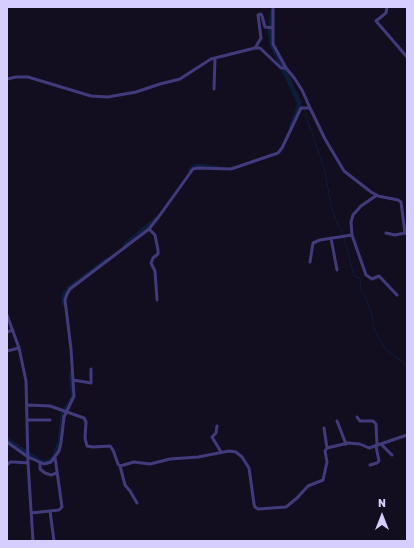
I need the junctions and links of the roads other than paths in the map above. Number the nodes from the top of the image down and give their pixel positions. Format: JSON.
{"nodes":[{"id":1,"x":273,"y":7,"type":"edge"},
{"id":2,"x":387,"y":7,"type":"edge"},
{"id":3,"x":272,"y":28,"type":"junction"},
{"id":4,"x":255,"y":48,"type":"junction"},
{"id":5,"x":407,"y":57,"type":"edge"},
{"id":6,"x":215,"y":58,"type":"junction"},
{"id":7,"x":284,"y":68,"type":"junction"},
{"id":8,"x":7,"y":79,"type":"edge"},
{"id":9,"x":214,"y":89,"type":"dead end"},
{"id":10,"x":310,"y":108,"type":"junction"},
{"id":11,"x":377,"y":195,"type":"junction"},
{"id":12,"x":149,"y":229,"type":"junction"},
{"id":13,"x":386,"y":233,"type":"dead end"},
{"id":14,"x":406,"y":234,"type":"edge"},
{"id":15,"x":352,"y":235,"type":"junction"},
{"id":16,"x":331,"y":238,"type":"junction"},
{"id":17,"x":310,"y":262,"type":"dead end"},
{"id":18,"x":337,"y":270,"type":"dead end"},
{"id":19,"x":397,"y":295,"type":"dead end"},
{"id":20,"x":157,"y":300,"type":"dead end"},
{"id":21,"x":7,"y":315,"type":"edge"},
{"id":22,"x":13,"y":330,"type":"junction"},
{"id":23,"x":7,"y":332,"type":"edge"},
{"id":24,"x":20,"y":348,"type":"junction"},
{"id":25,"x":7,"y":351,"type":"edge"},
{"id":26,"x":91,"y":370,"type":"dead end"},
{"id":27,"x":73,"y":380,"type":"junction"},
{"id":28,"x":28,"y":405,"type":"junction"},
{"id":29,"x":64,"y":411,"type":"junction"},
{"id":30,"x":357,"y":417,"type":"dead end"},
{"id":31,"x":28,"y":420,"type":"junction"},
{"id":32,"x":50,"y":420,"type":"dead end"},
{"id":33,"x":337,"y":421,"type":"dead end"},
{"id":34,"x":217,"y":426,"type":"dead end"},
{"id":35,"x":324,"y":428,"type":"dead end"},
{"id":36,"x":407,"y":435,"type":"edge"},
{"id":37,"x":7,"y":442,"type":"edge"},
{"id":38,"x":346,"y":444,"type":"junction"},
{"id":39,"x":381,"y":444,"type":"junction"},
{"id":40,"x":376,"y":446,"type":"junction"},
{"id":41,"x":327,"y":448,"type":"junction"},
{"id":42,"x":221,"y":452,"type":"junction"},
{"id":43,"x":28,"y":455,"type":"junction"},
{"id":44,"x":392,"y":455,"type":"dead end"},
{"id":45,"x":55,"y":457,"type":"junction"},
{"id":46,"x":28,"y":463,"type":"junction"},
{"id":47,"x":40,"y":463,"type":"junction"},
{"id":48,"x":7,"y":465,"type":"edge"},
{"id":49,"x":370,"y":465,"type":"dead end"},
{"id":50,"x":120,"y":466,"type":"junction"},
{"id":51,"x":57,"y":473,"type":"junction"},
{"id":52,"x":137,"y":503,"type":"dead end"},
{"id":53,"x":50,"y":511,"type":"junction"},
{"id":54,"x":31,"y":513,"type":"junction"},
{"id":55,"x":33,"y":541,"type":"edge"},
{"id":56,"x":54,"y":541,"type":"edge"}],
"edges":[{"from":1,"to":3,"type":"street"},
{"from":2,"to":5,"type":"street"},
{"from":3,"to":4,"type":"street"},
{"from":3,"to":7,"type":"street"},
{"from":4,"to":6,"type":"street"},
{"from":4,"to":7,"type":"street"},
{"from":6,"to":8,"type":"street"},
{"from":6,"to":9,"type":"street"},
{"from":7,"to":10,"type":"street"},
{"from":10,"to":11,"type":"street"},
{"from":10,"to":12,"type":"street"},
{"from":11,"to":14,"type":"street"},
{"from":11,"to":15,"type":"street"},
{"from":12,"to":20,"type":"street"},
{"from":12,"to":27,"type":"street"},
{"from":13,"to":14,"type":"street"},
{"from":15,"to":16,"type":"street"},
{"from":15,"to":19,"type":"street"},
{"from":16,"to":17,"type":"street"},
{"from":16,"to":18,"type":"street"},
{"from":21,"to":22,"type":"street"},
{"from":22,"to":23,"type":"street"},
{"from":22,"to":24,"type":"street"},
{"from":24,"to":25,"type":"street"},
{"from":24,"to":28,"type":"street"},
{"from":26,"to":27,"type":"street"},
{"from":27,"to":29,"type":"street"},
{"from":28,"to":29,"type":"street"},
{"from":28,"to":31,"type":"street"},
{"from":29,"to":45,"type":"street"},
{"from":29,"to":50,"type":"street"},
{"from":30,"to":40,"type":"street"},
{"from":31,"to":32,"type":"street"},
{"from":31,"to":43,"type":"street"},
{"from":33,"to":38,"type":"street"},
{"from":34,"to":42,"type":"street"},
{"from":35,"to":41,"type":"street"},
{"from":36,"to":39,"type":"street"},
{"from":37,"to":43,"type":"street"},
{"from":38,"to":40,"type":"street"},
{"from":38,"to":41,"type":"street"},
{"from":39,"to":40,"type":"street"},
{"from":39,"to":44,"type":"street"},
{"from":40,"to":49,"type":"street"},
{"from":41,"to":42,"type":"street"},
{"from":42,"to":50,"type":"street"},
{"from":43,"to":46,"type":"street"},
{"from":43,"to":47,"type":"street"},
{"from":45,"to":47,"type":"street"},
{"from":45,"to":51,"type":"street"},
{"from":46,"to":48,"type":"street"},
{"from":46,"to":54,"type":"street"},
{"from":47,"to":51,"type":"street"},
{"from":50,"to":52,"type":"street"},
{"from":51,"to":53,"type":"street"},
{"from":53,"to":54,"type":"street"},
{"from":53,"to":56,"type":"street"},
{"from":54,"to":55,"type":"street"}]}
